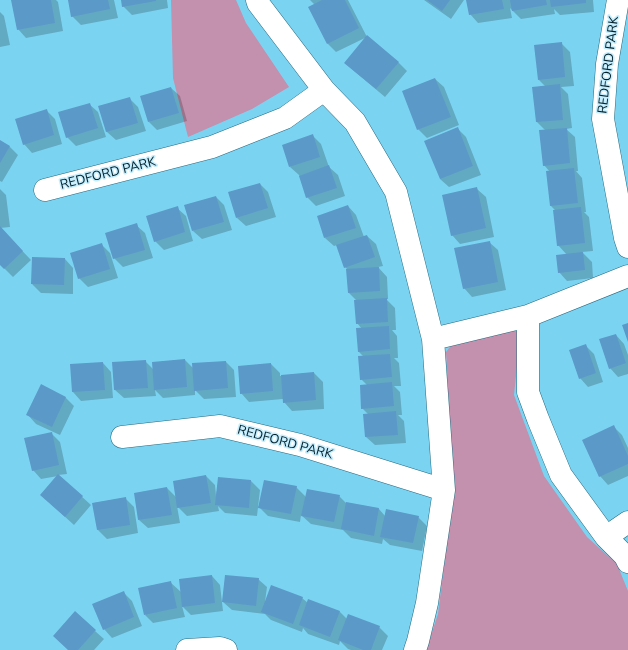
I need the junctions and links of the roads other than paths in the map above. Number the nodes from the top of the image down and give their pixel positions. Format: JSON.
{"nodes":[{"id":1,"x":257,"y":0,"type":"edge"},
{"id":2,"x":618,"y":0,"type":"edge"},
{"id":3,"x":324,"y":90,"type":"junction"},
{"id":4,"x":45,"y":190,"type":"dead end"},
{"id":5,"x":628,"y":247,"type":"edge"},
{"id":6,"x":628,"y":276,"type":"edge"},
{"id":7,"x":528,"y":316,"type":"junction"},
{"id":8,"x":433,"y":339,"type":"junction"},
{"id":9,"x":122,"y":437,"type":"dead end"},
{"id":10,"x":444,"y":490,"type":"junction"},
{"id":11,"x":628,"y":522,"type":"edge"},
{"id":12,"x":606,"y":537,"type":"junction"},
{"id":13,"x":628,"y":562,"type":"edge"},
{"id":14,"x":187,"y":650,"type":"edge"},
{"id":15,"x":226,"y":650,"type":"edge"},
{"id":16,"x":415,"y":650,"type":"edge"}],
"edges":[{"from":1,"to":3,"type":"street"},
{"from":2,"to":5,"type":"street","name":"REDFORD PARK"},
{"from":3,"to":4,"type":"street","name":"REDFORD PARK"},
{"from":3,"to":8,"type":"street"},
{"from":6,"to":7,"type":"street"},
{"from":7,"to":8,"type":"street"},
{"from":7,"to":12,"type":"street"},
{"from":8,"to":10,"type":"street"},
{"from":9,"to":10,"type":"street","name":"REDFORD PARK"},
{"from":10,"to":16,"type":"street"},
{"from":11,"to":12,"type":"street"},
{"from":12,"to":13,"type":"street"},
{"from":14,"to":15,"type":"street"}]}
